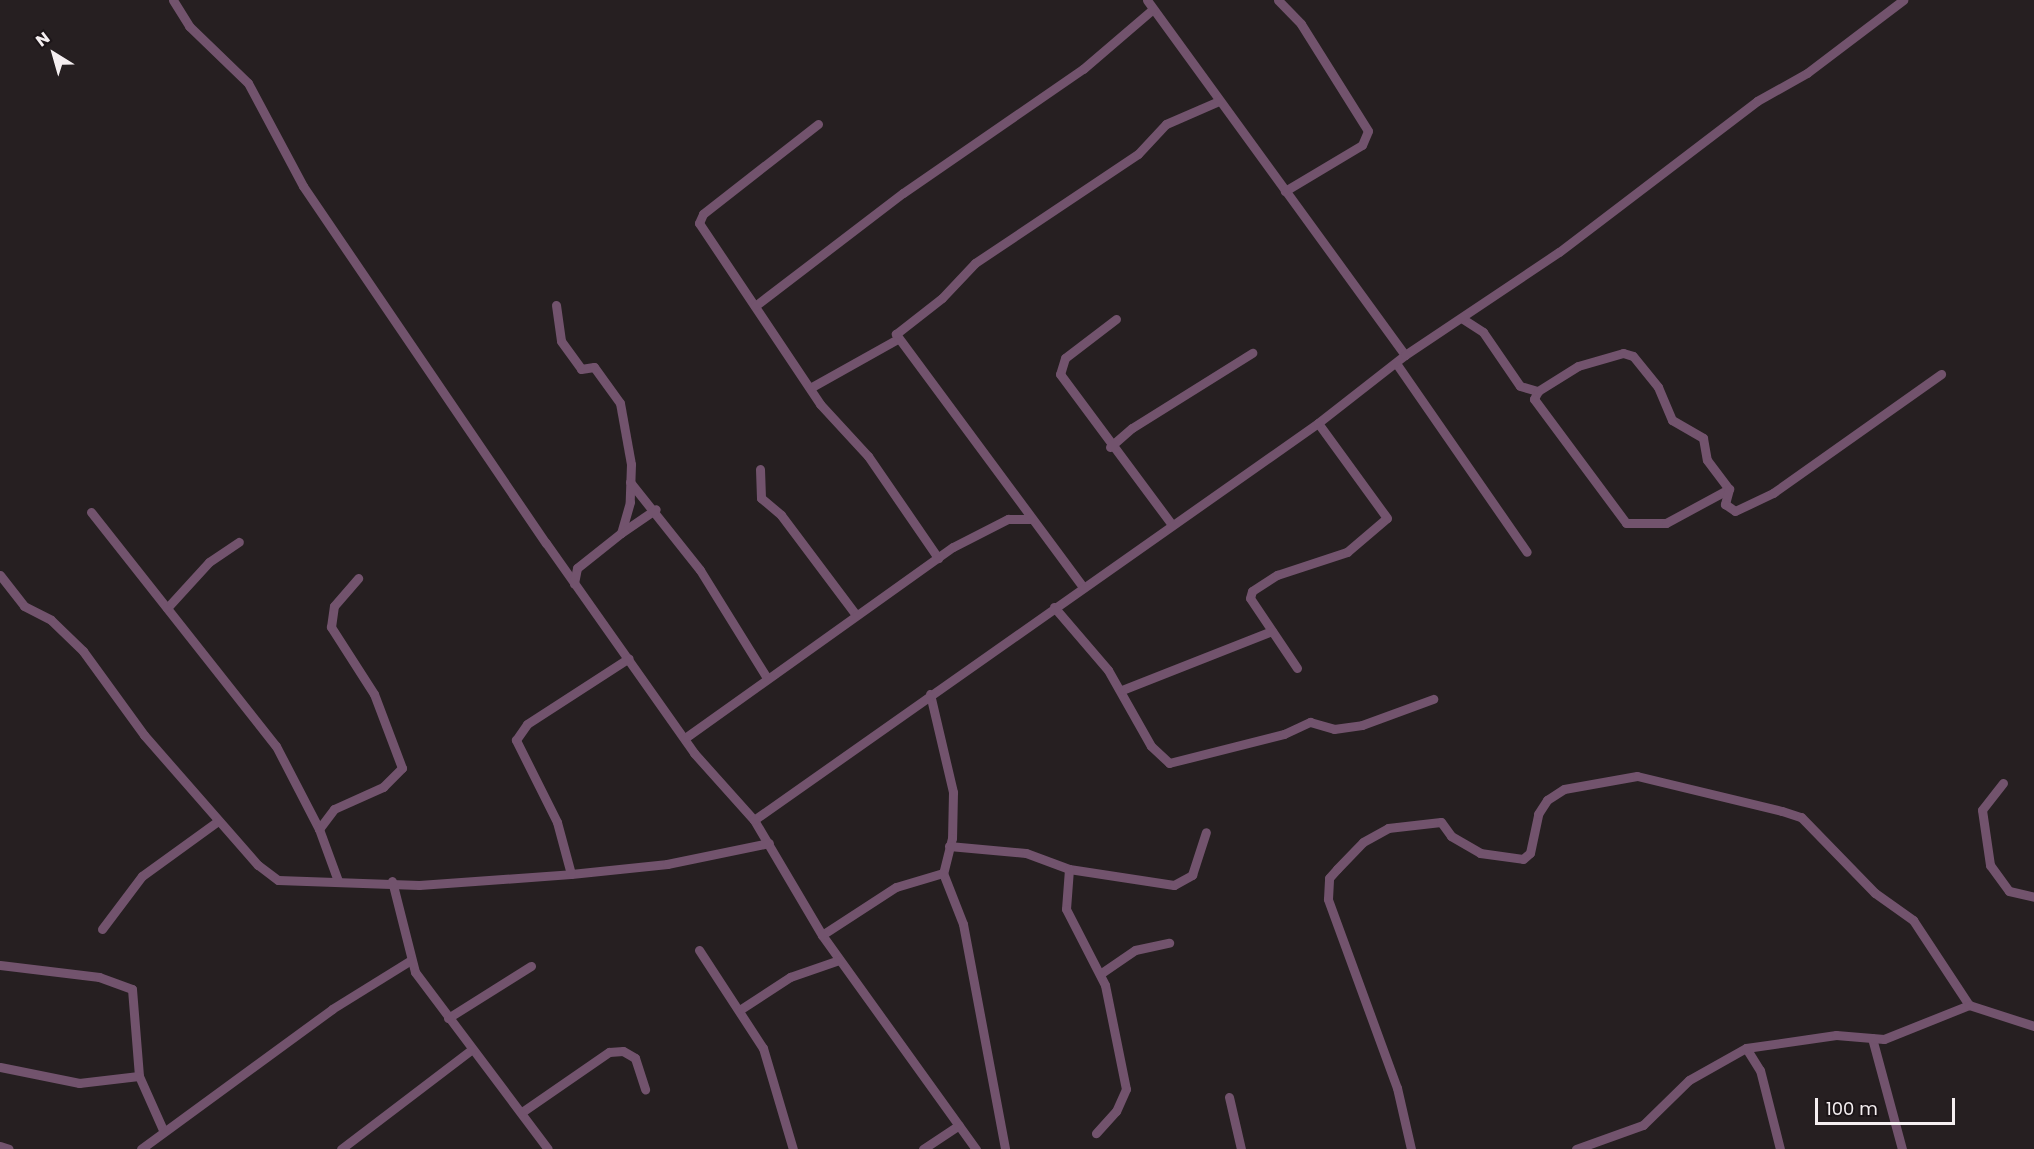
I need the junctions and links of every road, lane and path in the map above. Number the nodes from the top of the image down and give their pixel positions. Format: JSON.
{"nodes":[{"id":1,"x":173,"y":0,"type":"edge"},
{"id":2,"x":1148,"y":0,"type":"edge"},
{"id":3,"x":1278,"y":0,"type":"edge"},
{"id":4,"x":1903,"y":0,"type":"edge"},
{"id":5,"x":1153,"y":9,"type":"junction"},
{"id":6,"x":1218,"y":101,"type":"junction"},
{"id":7,"x":818,"y":124,"type":"dead end"},
{"id":8,"x":1285,"y":191,"type":"junction"},
{"id":9,"x":555,"y":305,"type":"dead end"},
{"id":10,"x":755,"y":306,"type":"junction"},
{"id":11,"x":1116,"y":319,"type":"dead end"},
{"id":12,"x":1463,"y":319,"type":"junction"},
{"id":13,"x":896,"y":339,"type":"junction"},
{"id":14,"x":1252,"y":353,"type":"dead end"},
{"id":15,"x":1405,"y":355,"type":"junction"},
{"id":16,"x":1398,"y":366,"type":"junction"},
{"id":17,"x":1941,"y":374,"type":"dead end"},
{"id":18,"x":810,"y":388,"type":"junction"},
{"id":19,"x":1538,"y":391,"type":"junction"},
{"id":20,"x":1317,"y":423,"type":"junction"},
{"id":21,"x":1110,"y":447,"type":"junction"},
{"id":22,"x":760,"y":469,"type":"dead end"},
{"id":23,"x":630,"y":482,"type":"junction"},
{"id":24,"x":1729,"y":489,"type":"junction"},
{"id":25,"x":1016,"y":499,"type":"junction"},
{"id":26,"x":656,"y":509,"type":"junction"},
{"id":27,"x":91,"y":512,"type":"dead end"},
{"id":28,"x":1008,"y":519,"type":"junction"},
{"id":29,"x":1031,"y":519,"type":"junction"},
{"id":30,"x":1172,"y":525,"type":"junction"},
{"id":31,"x":621,"y":533,"type":"junction"},
{"id":32,"x":239,"y":542,"type":"dead end"},
{"id":33,"x":1527,"y":552,"type":"dead end"},
{"id":34,"x":938,"y":558,"type":"junction"},
{"id":35,"x":0,"y":575,"type":"edge"},
{"id":36,"x":358,"y":578,"type":"dead end"},
{"id":37,"x":574,"y":584,"type":"junction"},
{"id":38,"x":1083,"y":587,"type":"junction"},
{"id":39,"x":1054,"y":607,"type":"junction"},
{"id":40,"x":167,"y":608,"type":"junction"},
{"id":41,"x":856,"y":615,"type":"junction"},
{"id":42,"x":1272,"y":631,"type":"junction"},
{"id":43,"x":628,"y":658,"type":"junction"},
{"id":44,"x":1297,"y":668,"type":"dead end"},
{"id":45,"x":767,"y":678,"type":"junction"},
{"id":46,"x":1122,"y":690,"type":"junction"},
{"id":47,"x":930,"y":694,"type":"junction"},
{"id":48,"x":1433,"y":699,"type":"dead end"},
{"id":49,"x":685,"y":738,"type":"junction"},
{"id":50,"x":2003,"y":783,"type":"dead end"},
{"id":51,"x":770,"y":813,"type":"junction"},
{"id":52,"x":754,"y":820,"type":"junction"},
{"id":53,"x":218,"y":821,"type":"junction"},
{"id":54,"x":319,"y":829,"type":"junction"},
{"id":55,"x":1206,"y":831,"type":"dead end"},
{"id":56,"x":766,"y":839,"type":"junction"},
{"id":57,"x":949,"y":846,"type":"junction"},
{"id":58,"x":1069,"y":869,"type":"junction"},
{"id":59,"x":943,"y":873,"type":"junction"},
{"id":60,"x":570,"y":874,"type":"junction"},
{"id":61,"x":338,"y":881,"type":"junction"},
{"id":62,"x":392,"y":881,"type":"junction"},
{"id":63,"x":2034,"y":897,"type":"edge"},
{"id":64,"x":102,"y":929,"type":"dead end"},
{"id":65,"x":822,"y":935,"type":"junction"},
{"id":66,"x":1169,"y":944,"type":"dead end"},
{"id":67,"x":699,"y":950,"type":"dead end"},
{"id":68,"x":411,"y":960,"type":"junction"},
{"id":69,"x":839,"y":960,"type":"junction"},
{"id":70,"x":0,"y":965,"type":"edge"},
{"id":71,"x":531,"y":966,"type":"dead end"},
{"id":72,"x":1100,"y":974,"type":"junction"},
{"id":73,"x":1969,"y":1005,"type":"junction"},
{"id":74,"x":741,"y":1009,"type":"junction"},
{"id":75,"x":448,"y":1018,"type":"junction"},
{"id":76,"x":2034,"y":1026,"type":"edge"},
{"id":77,"x":1872,"y":1038,"type":"junction"},
{"id":78,"x":1746,"y":1048,"type":"junction"},
{"id":79,"x":471,"y":1050,"type":"junction"},
{"id":80,"x":0,"y":1067,"type":"edge"},
{"id":81,"x":139,"y":1076,"type":"junction"},
{"id":82,"x":645,"y":1089,"type":"dead end"},
{"id":83,"x":1229,"y":1097,"type":"dead end"},
{"id":84,"x":522,"y":1112,"type":"junction"},
{"id":85,"x":959,"y":1125,"type":"junction"},
{"id":86,"x":163,"y":1130,"type":"junction"},
{"id":87,"x":1096,"y":1133,"type":"dead end"},
{"id":88,"x":545,"y":1145,"type":"edge"},
{"id":89,"x":0,"y":1146,"type":"edge"},
{"id":90,"x":9,"y":1149,"type":"edge"},
{"id":91,"x":141,"y":1149,"type":"edge"},
{"id":92,"x":341,"y":1149,"type":"edge"},
{"id":93,"x":532,"y":1149,"type":"edge"},
{"id":94,"x":793,"y":1149,"type":"edge"},
{"id":95,"x":923,"y":1149,"type":"edge"},
{"id":96,"x":976,"y":1149,"type":"edge"},
{"id":97,"x":1005,"y":1149,"type":"edge"},
{"id":98,"x":1241,"y":1149,"type":"edge"},
{"id":99,"x":1411,"y":1149,"type":"edge"},
{"id":100,"x":1576,"y":1149,"type":"edge"},
{"id":101,"x":1780,"y":1149,"type":"edge"},
{"id":102,"x":1902,"y":1149,"type":"edge"}],
"edges":[{"from":1,"to":37,"type":"street"},
{"from":2,"to":5,"type":"street"},
{"from":3,"to":8,"type":"street"},
{"from":4,"to":12,"type":"street"},
{"from":5,"to":6,"type":"street"},
{"from":5,"to":10,"type":"street"},
{"from":6,"to":8,"type":"street"},
{"from":6,"to":13,"type":"street"},
{"from":7,"to":10,"type":"street"},
{"from":8,"to":15,"type":"street"},
{"from":9,"to":23,"type":"street"},
{"from":10,"to":18,"type":"street"},
{"from":11,"to":21,"type":"street"},
{"from":12,"to":15,"type":"street"},
{"from":12,"to":19,"type":"street"},
{"from":13,"to":18,"type":"street"},
{"from":13,"to":25,"type":"street"},
{"from":14,"to":21,"type":"street"},
{"from":15,"to":16,"type":"street"},
{"from":16,"to":20,"type":"street"},
{"from":16,"to":33,"type":"street"},
{"from":17,"to":24,"type":"street"},
{"from":18,"to":34,"type":"street"},
{"from":19,"to":24,"type":"street"},
{"from":19,"to":24,"type":"street"},
{"from":20,"to":30,"type":"street"},
{"from":20,"to":42,"type":"street"},
{"from":21,"to":30,"type":"street"},
{"from":22,"to":41,"type":"street"},
{"from":23,"to":26,"type":"street"},
{"from":23,"to":31,"type":"street"},
{"from":25,"to":28,"type":"street"},
{"from":25,"to":29,"type":"street"},
{"from":26,"to":31,"type":"street"},
{"from":26,"to":45,"type":"street"},
{"from":27,"to":40,"type":"street"},
{"from":28,"to":29,"type":"street"},
{"from":28,"to":34,"type":"street"},
{"from":29,"to":38,"type":"street"},
{"from":30,"to":38,"type":"street"},
{"from":31,"to":37,"type":"street"},
{"from":32,"to":40,"type":"street"},
{"from":34,"to":41,"type":"street"},
{"from":35,"to":53,"type":"street"},
{"from":36,"to":54,"type":"street"},
{"from":37,"to":43,"type":"street"},
{"from":38,"to":39,"type":"street"},
{"from":39,"to":46,"type":"street"},
{"from":39,"to":47,"type":"street"},
{"from":40,"to":54,"type":"street"},
{"from":41,"to":45,"type":"street"},
{"from":42,"to":44,"type":"street"},
{"from":42,"to":46,"type":"street"},
{"from":43,"to":49,"type":"street"},
{"from":43,"to":60,"type":"street"},
{"from":45,"to":49,"type":"street"},
{"from":46,"to":48,"type":"street"},
{"from":47,"to":51,"type":"street"},
{"from":47,"to":57,"type":"street"},
{"from":49,"to":52,"type":"street"},
{"from":50,"to":63,"type":"street"},
{"from":51,"to":52,"type":"street"},
{"from":51,"to":56,"type":"street"},
{"from":52,"to":56,"type":"street"},
{"from":53,"to":61,"type":"street"},
{"from":53,"to":64,"type":"street"},
{"from":54,"to":61,"type":"street"},
{"from":55,"to":58,"type":"street"},
{"from":56,"to":60,"type":"street"},
{"from":56,"to":65,"type":"street"},
{"from":57,"to":58,"type":"street"},
{"from":57,"to":59,"type":"street"},
{"from":58,"to":72,"type":"street"},
{"from":59,"to":65,"type":"street"},
{"from":59,"to":97,"type":"street"},
{"from":60,"to":62,"type":"street"},
{"from":61,"to":62,"type":"street"},
{"from":62,"to":68,"type":"street"},
{"from":65,"to":69,"type":"street"},
{"from":66,"to":72,"type":"street"},
{"from":67,"to":74,"type":"street"},
{"from":68,"to":75,"type":"street"},
{"from":68,"to":86,"type":"street"},
{"from":69,"to":74,"type":"street"},
{"from":69,"to":85,"type":"street"},
{"from":70,"to":81,"type":"street"},
{"from":71,"to":75,"type":"street"},
{"from":72,"to":87,"type":"street"},
{"from":73,"to":76,"type":"street"},
{"from":73,"to":77,"type":"street"},
{"from":73,"to":99,"type":"street"},
{"from":74,"to":94,"type":"street"},
{"from":75,"to":79,"type":"street"},
{"from":77,"to":78,"type":"street"},
{"from":77,"to":102,"type":"street"},
{"from":78,"to":100,"type":"street"},
{"from":78,"to":101,"type":"street"},
{"from":79,"to":84,"type":"street"},
{"from":79,"to":92,"type":"street"},
{"from":80,"to":81,"type":"street"},
{"from":81,"to":86,"type":"street"},
{"from":82,"to":84,"type":"street"},
{"from":83,"to":98,"type":"street"},
{"from":84,"to":88,"type":"street"},
{"from":85,"to":95,"type":"street"},
{"from":85,"to":96,"type":"street"},
{"from":86,"to":91,"type":"street"},
{"from":88,"to":93,"type":"street"},
{"from":89,"to":90,"type":"street"}]}
